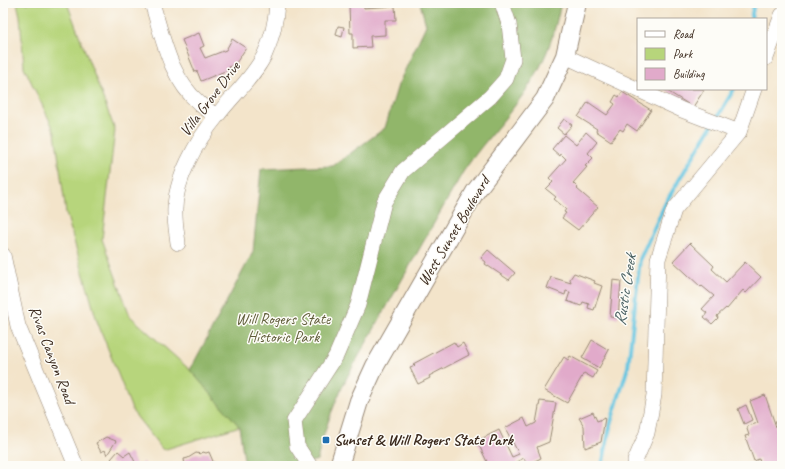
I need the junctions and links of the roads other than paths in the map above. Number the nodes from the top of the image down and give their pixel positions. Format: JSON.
{"nodes":[{"id":1,"x":152,"y":3,"type":"edge"},
{"id":2,"x":277,"y":3,"type":"edge"},
{"id":3,"x":502,"y":3,"type":"edge"},
{"id":4,"x":577,"y":3,"type":"edge"},
{"id":5,"x":782,"y":15,"type":"edge"},
{"id":6,"x":767,"y":55,"type":"edge"},
{"id":7,"x":565,"y":56,"type":"junction"},
{"id":8,"x":637,"y":89,"type":"edge"},
{"id":9,"x":639,"y":90,"type":"edge"},
{"id":10,"x":754,"y":90,"type":"edge"},
{"id":11,"x":216,"y":116,"type":"junction"},
{"id":12,"x":738,"y":132,"type":"junction"},
{"id":13,"x":178,"y":243,"type":"dead end"},
{"id":14,"x":3,"y":254,"type":"edge"},
{"id":15,"x":635,"y":461,"type":"dead end"},
{"id":16,"x":76,"y":466,"type":"edge"},
{"id":17,"x":310,"y":466,"type":"edge"},
{"id":18,"x":339,"y":466,"type":"edge"}],
"edges":[{"from":1,"to":11,"type":"street"},
{"from":2,"to":11,"type":"street","name":"Villa Grove Drive"},
{"from":3,"to":17,"type":"street"},
{"from":4,"to":7,"type":"main road","name":"West Sunset Boulevard"},
{"from":5,"to":6,"type":"street"},
{"from":7,"to":8,"type":"street"},
{"from":7,"to":18,"type":"main road","name":"West Sunset Boulevard"},
{"from":9,"to":12,"type":"street"},
{"from":10,"to":12,"type":"street"},
{"from":11,"to":13,"type":"street","name":"Villa Grove Drive"},
{"from":12,"to":15,"type":"street"},
{"from":14,"to":16,"type":"street","name":"Rivas Canyon Road"}]}
